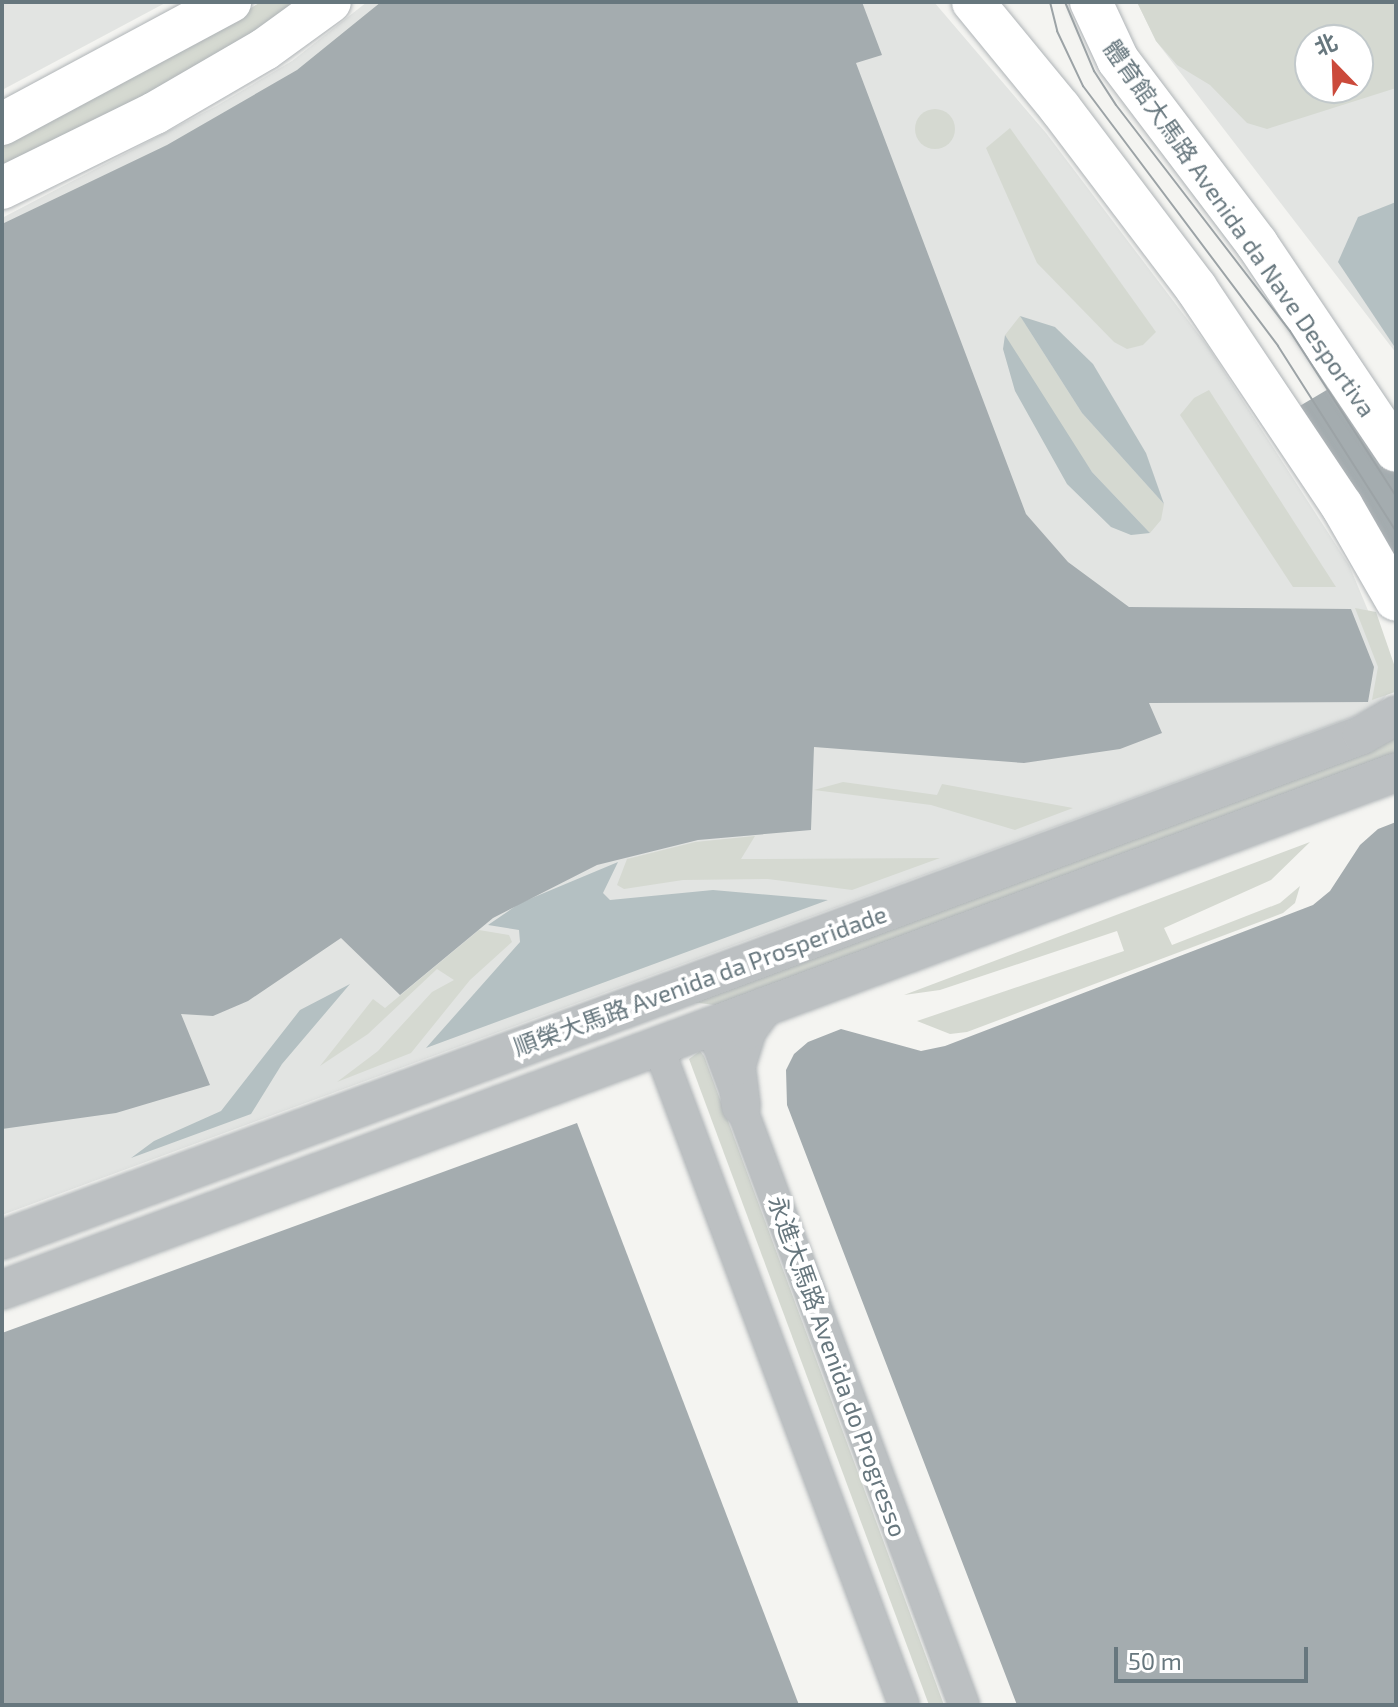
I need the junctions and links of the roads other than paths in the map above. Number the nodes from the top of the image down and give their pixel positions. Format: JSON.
{"nodes":[{"id":1,"x":230,"y":2,"type":"edge"},
{"id":2,"x":330,"y":2,"type":"edge"},
{"id":3,"x":973,"y":2,"type":"edge"},
{"id":4,"x":1091,"y":2,"type":"edge"},
{"id":5,"x":2,"y":124,"type":"edge"},
{"id":6,"x":2,"y":188,"type":"edge"},
{"id":7,"x":1396,"y":451,"type":"edge"},
{"id":8,"x":1396,"y":600,"type":"edge"},
{"id":9,"x":1396,"y":715,"type":"edge"},
{"id":10,"x":1396,"y":772,"type":"edge"},
{"id":11,"x":764,"y":1007,"type":"junction"},
{"id":12,"x":711,"y":1026,"type":"junction"},
{"id":13,"x":658,"y":1046,"type":"junction"},
{"id":14,"x":475,"y":1064,"type":"junction"},
{"id":15,"x":741,"y":1106,"type":"junction"},
{"id":16,"x":2,"y":1240,"type":"edge"},
{"id":17,"x":2,"y":1290,"type":"edge"},
{"id":18,"x":904,"y":1705,"type":"edge"},
{"id":19,"x":964,"y":1705,"type":"edge"}],
"edges":[{"from":1,"to":5,"type":"main road"},
{"from":2,"to":6,"type":"main road"},
{"from":3,"to":8,"type":"main road"},
{"from":4,"to":7,"type":"main road","name":"體育館大馬路 Avenida da Nave Desportiva"},
{"from":9,"to":14,"type":"street","name":"順榮大馬路 Avenida da Prosperidade"},
{"from":10,"to":11,"type":"street","name":"順榮大馬路 Avenida da Prosperidade"},
{"from":11,"to":12,"type":"street","name":"順榮大馬路 Avenida da Prosperidade"},
{"from":11,"to":15,"type":"street"},
{"from":12,"to":13,"type":"street","name":"順榮大馬路 Avenida da Prosperidade"},
{"from":12,"to":14,"type":"street"},
{"from":12,"to":15,"type":"street","name":"永進大馬路 Avenida do Progresso"},
{"from":13,"to":17,"type":"street","name":"順榮大馬路 Avenida da Prosperidade"},
{"from":13,"to":18,"type":"street"},
{"from":14,"to":16,"type":"street","name":"順榮大馬路 Avenida da Prosperidade"},
{"from":15,"to":19,"type":"street","name":"永進大馬路 Avenida do Progresso"}]}
